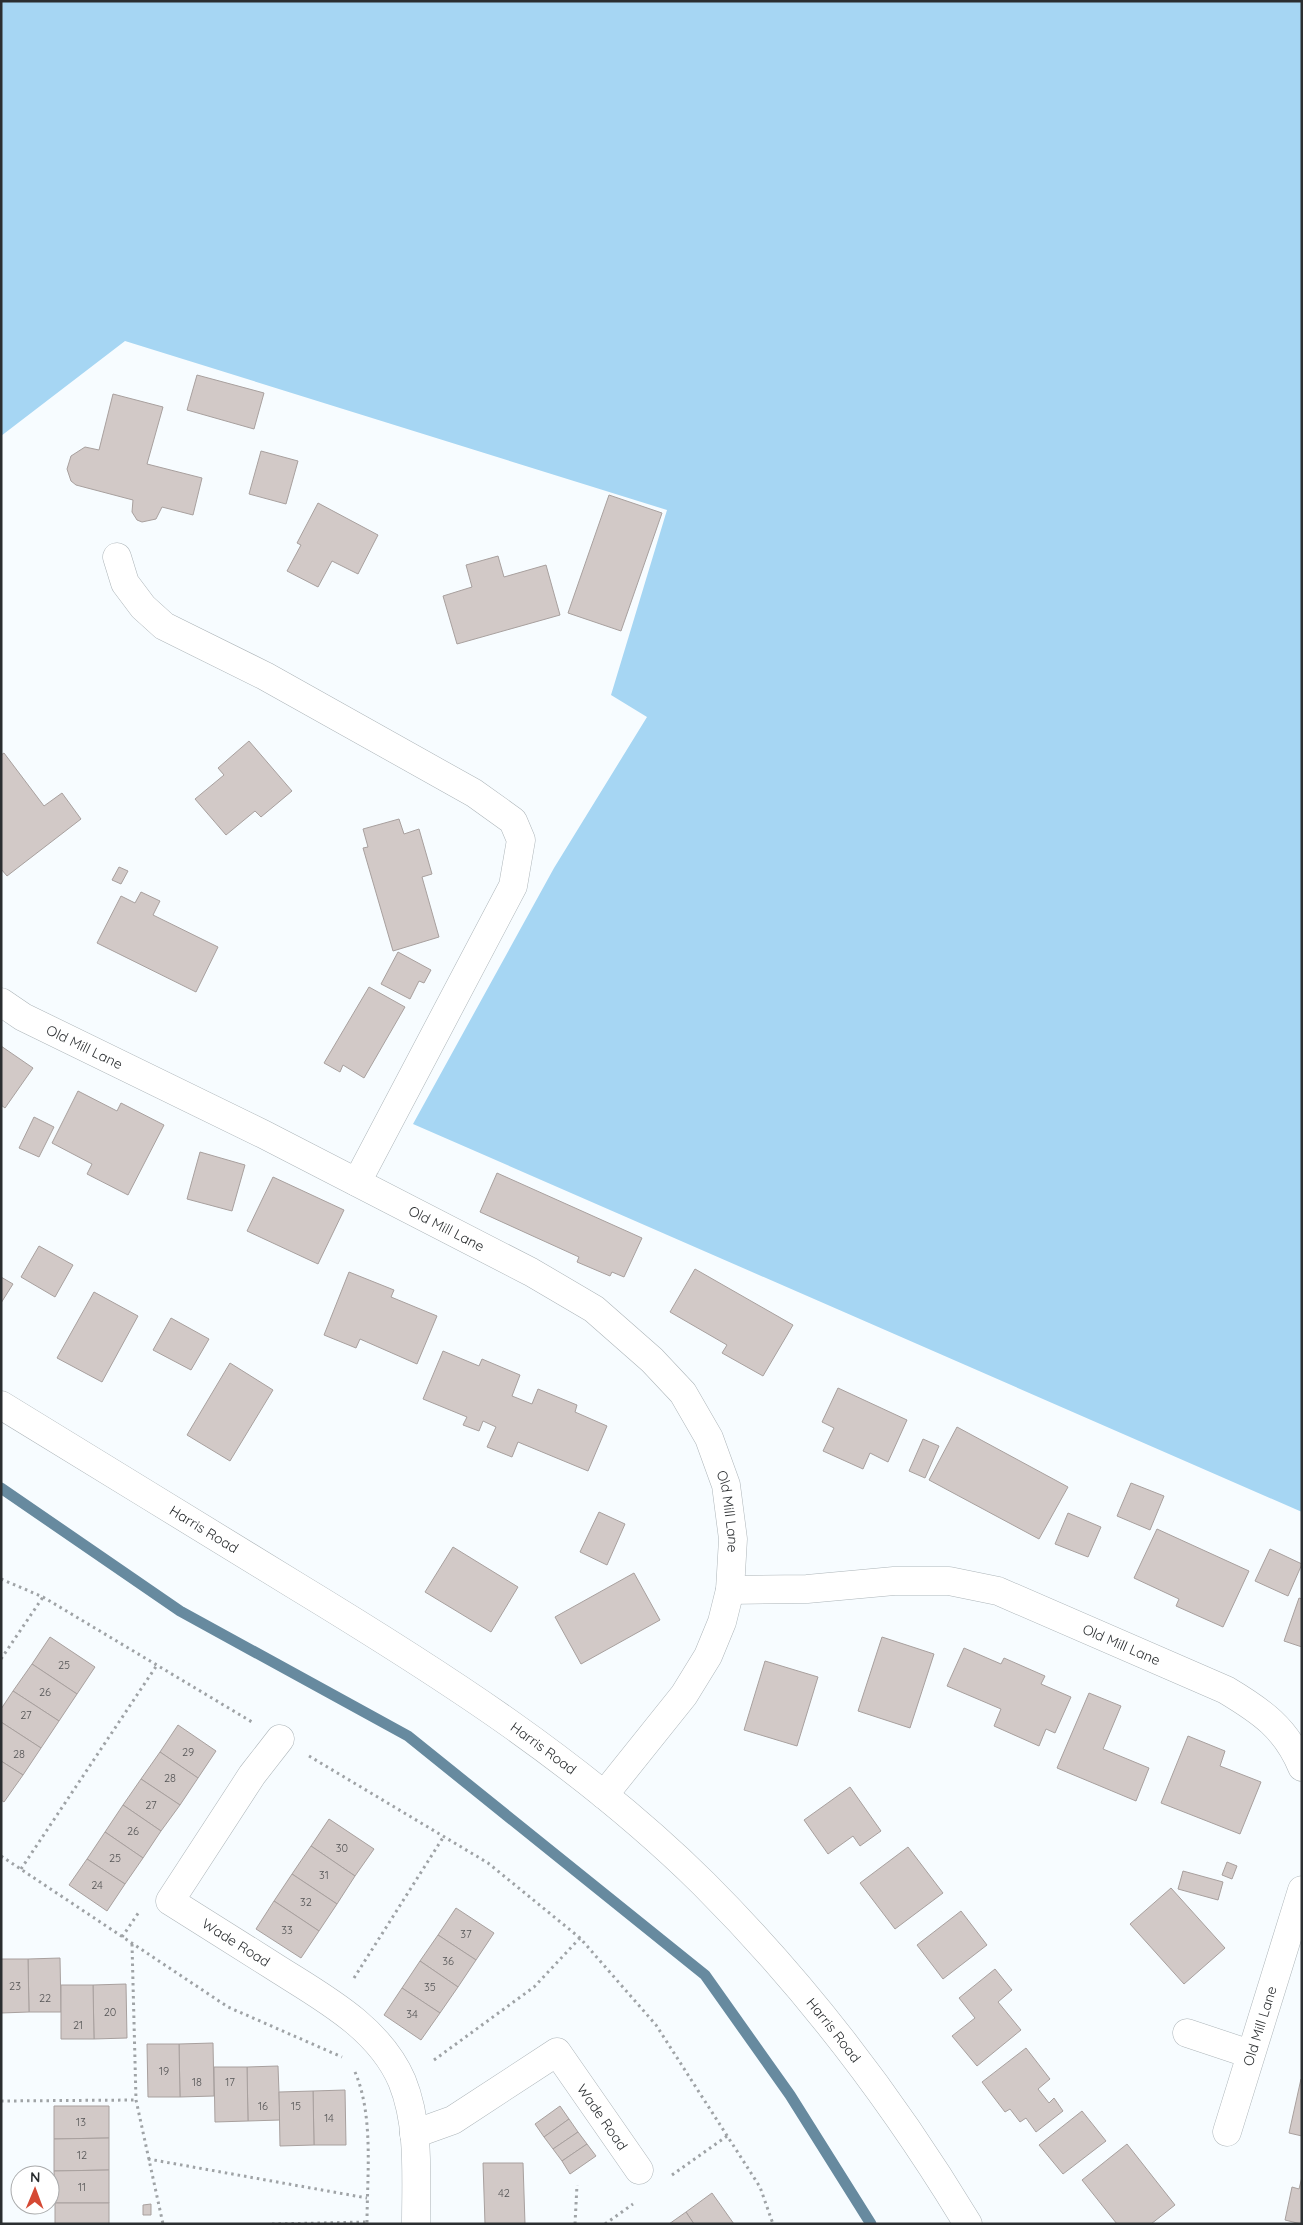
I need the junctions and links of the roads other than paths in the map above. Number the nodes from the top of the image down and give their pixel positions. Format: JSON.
{"nodes":[{"id":1,"x":117,"y":557,"type":"dead end"},
{"id":2,"x":1,"y":1002,"type":"edge"},
{"id":3,"x":357,"y":1182,"type":"junction"},
{"id":4,"x":1,"y":1406,"type":"edge"},
{"id":5,"x":730,"y":1590,"type":"junction"},
{"id":6,"x":280,"y":1738,"type":"road end"},
{"id":7,"x":1302,"y":1767,"type":"edge"},
{"id":8,"x":604,"y":1795,"type":"junction"},
{"id":9,"x":1302,"y":1890,"type":"edge"},
{"id":10,"x":1186,"y":2033,"type":"dead end"},
{"id":11,"x":1250,"y":2054,"type":"junction"},
{"id":12,"x":1227,"y":2132,"type":"dead end"},
{"id":13,"x":414,"y":2134,"type":"junction"},
{"id":14,"x":639,"y":2170,"type":"dead end"},
{"id":15,"x":416,"y":2224,"type":"edge"},
{"id":16,"x":968,"y":2224,"type":"edge"}],
"edges":[{"from":1,"to":3,"type":"street"},
{"from":2,"to":3,"type":"street","name":"Old Mill Lane"},
{"from":3,"to":5,"type":"street","name":"Old Mill Lane"},
{"from":4,"to":8,"type":"street","name":"Harris Road"},
{"from":5,"to":7,"type":"street","name":"Old Mill Lane"},
{"from":5,"to":8,"type":"street","name":"Old Mill Lane"},
{"from":6,"to":13,"type":"street","name":"Wade Road"},
{"from":8,"to":16,"type":"street","name":"Harris Road"},
{"from":9,"to":11,"type":"street","name":"Old Mill Lane"},
{"from":10,"to":11,"type":"street"},
{"from":11,"to":12,"type":"street","name":"Old Mill Lane"},
{"from":13,"to":14,"type":"street","name":"Wade Road"},
{"from":13,"to":15,"type":"street","name":"Wade Road"}]}
